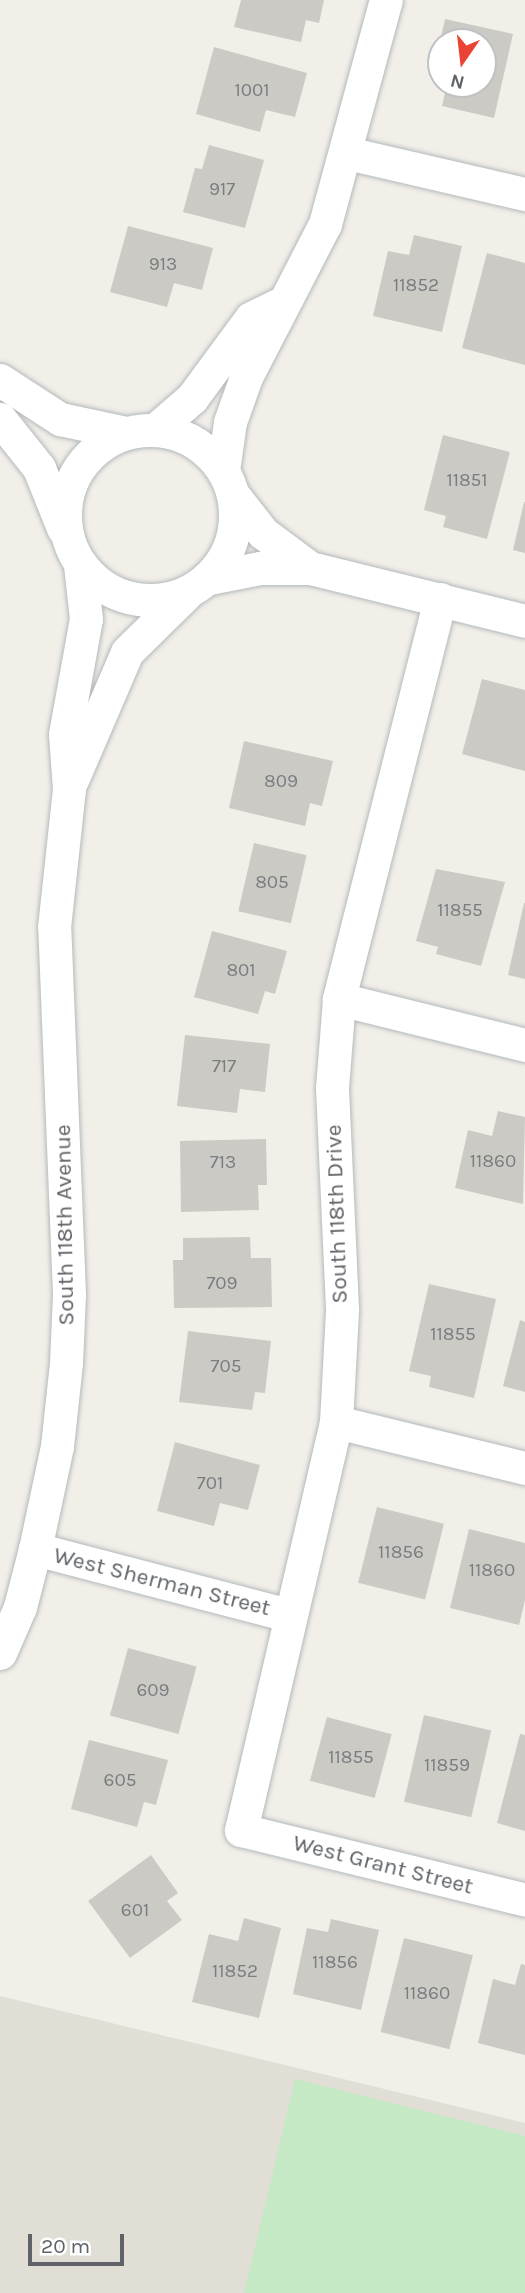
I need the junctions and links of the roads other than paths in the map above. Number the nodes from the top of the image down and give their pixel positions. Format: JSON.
{"nodes":[{"id":1,"x":386,"y":0,"type":"edge"},
{"id":2,"x":347,"y":153,"type":"junction"},
{"id":3,"x":525,"y":194,"type":"edge"},
{"id":4,"x":280,"y":304,"type":"junction"},
{"id":5,"x":0,"y":380,"type":"edge"},
{"id":6,"x":0,"y":419,"type":"edge"},
{"id":7,"x":141,"y":431,"type":"junction"},
{"id":8,"x":228,"y":484,"type":"junction"},
{"id":9,"x":73,"y":550,"type":"junction"},
{"id":10,"x":310,"y":568,"type":"junction"},
{"id":11,"x":199,"y":585,"type":"junction"},
{"id":12,"x":439,"y":599,"type":"junction"},
{"id":13,"x":525,"y":621,"type":"edge"},
{"id":14,"x":69,"y":789,"type":"junction"},
{"id":15,"x":340,"y":999,"type":"junction"},
{"id":16,"x":525,"y":1045,"type":"edge"},
{"id":17,"x":336,"y":1422,"type":"junction"},
{"id":18,"x":525,"y":1468,"type":"edge"},
{"id":19,"x":35,"y":1549,"type":"junction"},
{"id":20,"x":289,"y":1615,"type":"junction"},
{"id":21,"x":0,"y":1653,"type":"edge"},
{"id":22,"x":241,"y":1830,"type":"joint"},
{"id":23,"x":525,"y":1900,"type":"edge"}],
"edges":[{"from":1,"to":2,"type":"street"},
{"from":2,"to":3,"type":"street"},
{"from":2,"to":4,"type":"street"},
{"from":4,"to":7,"type":"street"},
{"from":4,"to":8,"type":"street"},
{"from":5,"to":7,"type":"street"},
{"from":6,"to":9,"type":"street"},
{"from":7,"to":8,"type":"street"},
{"from":7,"to":9,"type":"street"},
{"from":8,"to":10,"type":"street"},
{"from":8,"to":11,"type":"street"},
{"from":9,"to":11,"type":"street"},
{"from":9,"to":14,"type":"street","name":"South 118th Avenue"},
{"from":10,"to":11,"type":"street"},
{"from":10,"to":12,"type":"street"},
{"from":11,"to":14,"type":"street","name":"South 118th Avenue"},
{"from":12,"to":13,"type":"street"},
{"from":12,"to":15,"type":"street","name":"South 118th Drive"},
{"from":14,"to":19,"type":"street","name":"South 118th Avenue"},
{"from":15,"to":16,"type":"street"},
{"from":15,"to":17,"type":"street","name":"South 118th Drive"},
{"from":17,"to":18,"type":"street"},
{"from":17,"to":20,"type":"street","name":"South 118th Drive"},
{"from":19,"to":20,"type":"street","name":"West Sherman Street"},
{"from":19,"to":21,"type":"street","name":"South 118th Avenue"},
{"from":20,"to":22,"type":"street","name":"South 118th Drive"},
{"from":22,"to":23,"type":"street","name":"West Grant Street"}]}
